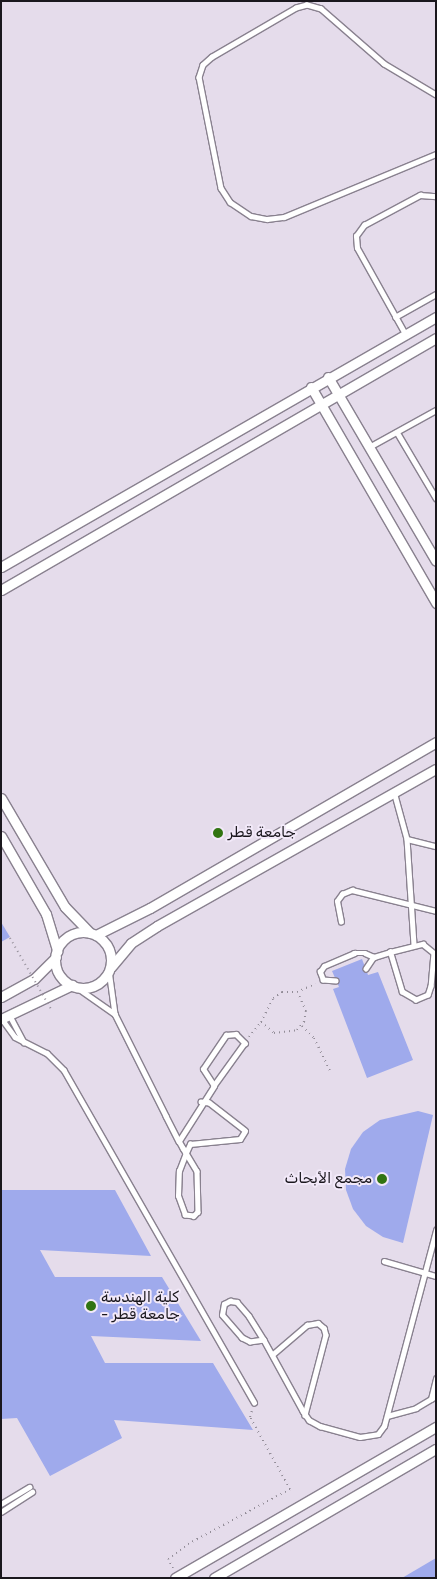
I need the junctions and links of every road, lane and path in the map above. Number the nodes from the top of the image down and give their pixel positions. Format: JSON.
{"nodes":[{"id":1,"x":436,"y":95,"type":"edge"},
{"id":2,"x":436,"y":154,"type":"edge"},
{"id":3,"x":436,"y":196,"type":"edge"},
{"id":4,"x":436,"y":294,"type":"edge"},
{"id":5,"x":396,"y":317,"type":"junction"},
{"id":6,"x":436,"y":317,"type":"edge"},
{"id":7,"x":405,"y":334,"type":"junction"},
{"id":8,"x":436,"y":338,"type":"edge"},
{"id":9,"x":328,"y":377,"type":"junction"},
{"id":10,"x":311,"y":387,"type":"junction"},
{"id":11,"x":338,"y":394,"type":"junction"},
{"id":12,"x":321,"y":404,"type":"junction"},
{"id":13,"x":436,"y":410,"type":"edge"},
{"id":14,"x":397,"y":432,"type":"junction"},
{"id":15,"x":369,"y":446,"type":"junction"},
{"id":16,"x":436,"y":498,"type":"edge"},
{"id":17,"x":436,"y":561,"type":"edge"},
{"id":18,"x":1,"y":567,"type":"edge"},
{"id":19,"x":1,"y":590,"type":"edge"},
{"id":20,"x":436,"y":603,"type":"edge"},
{"id":21,"x":436,"y":742,"type":"edge"},
{"id":22,"x":436,"y":769,"type":"edge"},
{"id":23,"x":395,"y":794,"type":"junction"},
{"id":24,"x":1,"y":798,"type":"edge"},
{"id":25,"x":1,"y":836,"type":"edge"},
{"id":26,"x":407,"y":839,"type":"junction"},
{"id":27,"x":436,"y":846,"type":"edge"},
{"id":28,"x":411,"y":905,"type":"junction"},
{"id":29,"x":435,"y":910,"type":"edge"},
{"id":30,"x":342,"y":922,"type":"dead end"},
{"id":31,"x":93,"y":934,"type":"junction"},
{"id":32,"x":10,"y":938,"type":"dead end"},
{"id":33,"x":414,"y":945,"type":"junction"},
{"id":34,"x":390,"y":952,"type":"junction"},
{"id":35,"x":56,"y":954,"type":"junction"},
{"id":36,"x":374,"y":957,"type":"junction"},
{"id":37,"x":110,"y":969,"type":"junction"},
{"id":38,"x":366,"y":969,"type":"dead end"},
{"id":39,"x":323,"y":980,"type":"junction"},
{"id":40,"x":336,"y":981,"type":"dead end"},
{"id":41,"x":74,"y":986,"type":"junction"},
{"id":42,"x":297,"y":992,"type":"junction"},
{"id":43,"x":1,"y":997,"type":"edge"},
{"id":44,"x":50,"y":1009,"type":"dead end"},
{"id":45,"x":115,"y":1014,"type":"junction"},
{"id":46,"x":4,"y":1017,"type":"edge"},
{"id":47,"x":261,"y":1022,"type":"junction"},
{"id":48,"x":302,"y":1026,"type":"junction"},
{"id":49,"x":25,"y":1043,"type":"junction"},
{"id":50,"x":244,"y":1043,"type":"junction"},
{"id":51,"x":330,"y":1071,"type":"dead end"},
{"id":52,"x":214,"y":1086,"type":"junction"},
{"id":53,"x":201,"y":1102,"type":"junction"},
{"id":54,"x":179,"y":1141,"type":"junction"},
{"id":55,"x":186,"y":1153,"type":"junction"},
{"id":56,"x":436,"y":1230,"type":"edge"},
{"id":57,"x":384,"y":1261,"type":"dead end"},
{"id":58,"x":424,"y":1272,"type":"junction"},
{"id":59,"x":436,"y":1276,"type":"edge"},
{"id":60,"x":264,"y":1340,"type":"junction"},
{"id":61,"x":272,"y":1355,"type":"junction"},
{"id":62,"x":436,"y":1379,"type":"edge"},
{"id":63,"x":433,"y":1398,"type":"edge"},
{"id":64,"x":254,"y":1402,"type":"joint"},
{"id":65,"x":306,"y":1415,"type":"junction"},
{"id":66,"x":387,"y":1416,"type":"junction"},
{"id":67,"x":436,"y":1427,"type":"edge"},
{"id":68,"x":436,"y":1449,"type":"edge"},
{"id":69,"x":29,"y":1487,"type":"dead end"},
{"id":70,"x":32,"y":1492,"type":"dead end"},
{"id":71,"x":1,"y":1504,"type":"edge"},
{"id":72,"x":1,"y":1512,"type":"edge"},
{"id":73,"x":176,"y":1577,"type":"edge"},
{"id":74,"x":214,"y":1578,"type":"edge"}],
"edges":[{"from":1,"to":2,"type":"lane"},
{"from":3,"to":5,"type":"lane"},
{"from":4,"to":5,"type":"lane"},
{"from":5,"to":7,"type":"lane"},
{"from":6,"to":7,"type":"street"},
{"from":7,"to":9,"type":"street"},
{"from":8,"to":11,"type":"street"},
{"from":9,"to":10,"type":"street"},
{"from":9,"to":11,"type":"street"},
{"from":10,"to":12,"type":"street"},
{"from":10,"to":18,"type":"street"},
{"from":11,"to":12,"type":"street"},
{"from":11,"to":15,"type":"street"},
{"from":12,"to":19,"type":"street"},
{"from":12,"to":20,"type":"street"},
{"from":13,"to":14,"type":"lane"},
{"from":14,"to":15,"type":"lane"},
{"from":14,"to":16,"type":"lane"},
{"from":15,"to":17,"type":"street"},
{"from":21,"to":31,"type":"street"},
{"from":22,"to":23,"type":"street"},
{"from":23,"to":26,"type":"lane"},
{"from":23,"to":37,"type":"street"},
{"from":24,"to":31,"type":"street"},
{"from":25,"to":35,"type":"street"},
{"from":26,"to":27,"type":"lane"},
{"from":26,"to":28,"type":"lane"},
{"from":28,"to":29,"type":"lane"},
{"from":28,"to":30,"type":"lane"},
{"from":28,"to":33,"type":"lane"},
{"from":31,"to":35,"type":"street"},
{"from":31,"to":37,"type":"street"},
{"from":32,"to":44,"type":"path","bridge":true},
{"from":33,"to":34,"type":"lane"},
{"from":33,"to":34,"type":"lane"},
{"from":34,"to":36,"type":"lane"},
{"from":35,"to":41,"type":"street"},
{"from":35,"to":43,"type":"street"},
{"from":36,"to":38,"type":"lane"},
{"from":36,"to":39,"type":"lane"},
{"from":37,"to":41,"type":"street"},
{"from":37,"to":45,"type":"lane"},
{"from":39,"to":40,"type":"lane"},
{"from":39,"to":42,"type":"path"},
{"from":41,"to":45,"type":"lane"},
{"from":41,"to":46,"type":"street"},
{"from":42,"to":47,"type":"path"},
{"from":42,"to":48,"type":"path"},
{"from":45,"to":54,"type":"lane"},
{"from":46,"to":49,"type":"lane"},
{"from":46,"to":49,"type":"lane"},
{"from":47,"to":48,"type":"path"},
{"from":47,"to":50,"type":"path"},
{"from":48,"to":51,"type":"path"},
{"from":49,"to":64,"type":"lane"},
{"from":50,"to":52,"type":"lane"},
{"from":50,"to":52,"type":"lane"},
{"from":52,"to":53,"type":"lane"},
{"from":53,"to":54,"type":"lane"},
{"from":53,"to":55,"type":"lane"},
{"from":54,"to":55,"type":"lane"},
{"from":55,"to":55,"type":"lane"},
{"from":56,"to":58,"type":"lane"},
{"from":57,"to":58,"type":"lane"},
{"from":58,"to":59,"type":"lane"},
{"from":58,"to":66,"type":"lane"},
{"from":60,"to":60,"type":"lane"},
{"from":60,"to":61,"type":"lane"},
{"from":61,"to":65,"type":"lane"},
{"from":61,"to":65,"type":"lane"},
{"from":62,"to":63,"type":"lane"},
{"from":63,"to":66,"type":"lane"},
{"from":64,"to":73,"type":"path"},
{"from":65,"to":66,"type":"lane"},
{"from":67,"to":73,"type":"street"},
{"from":68,"to":74,"type":"street"},
{"from":69,"to":71,"type":"lane"},
{"from":70,"to":72,"type":"lane"}]}
